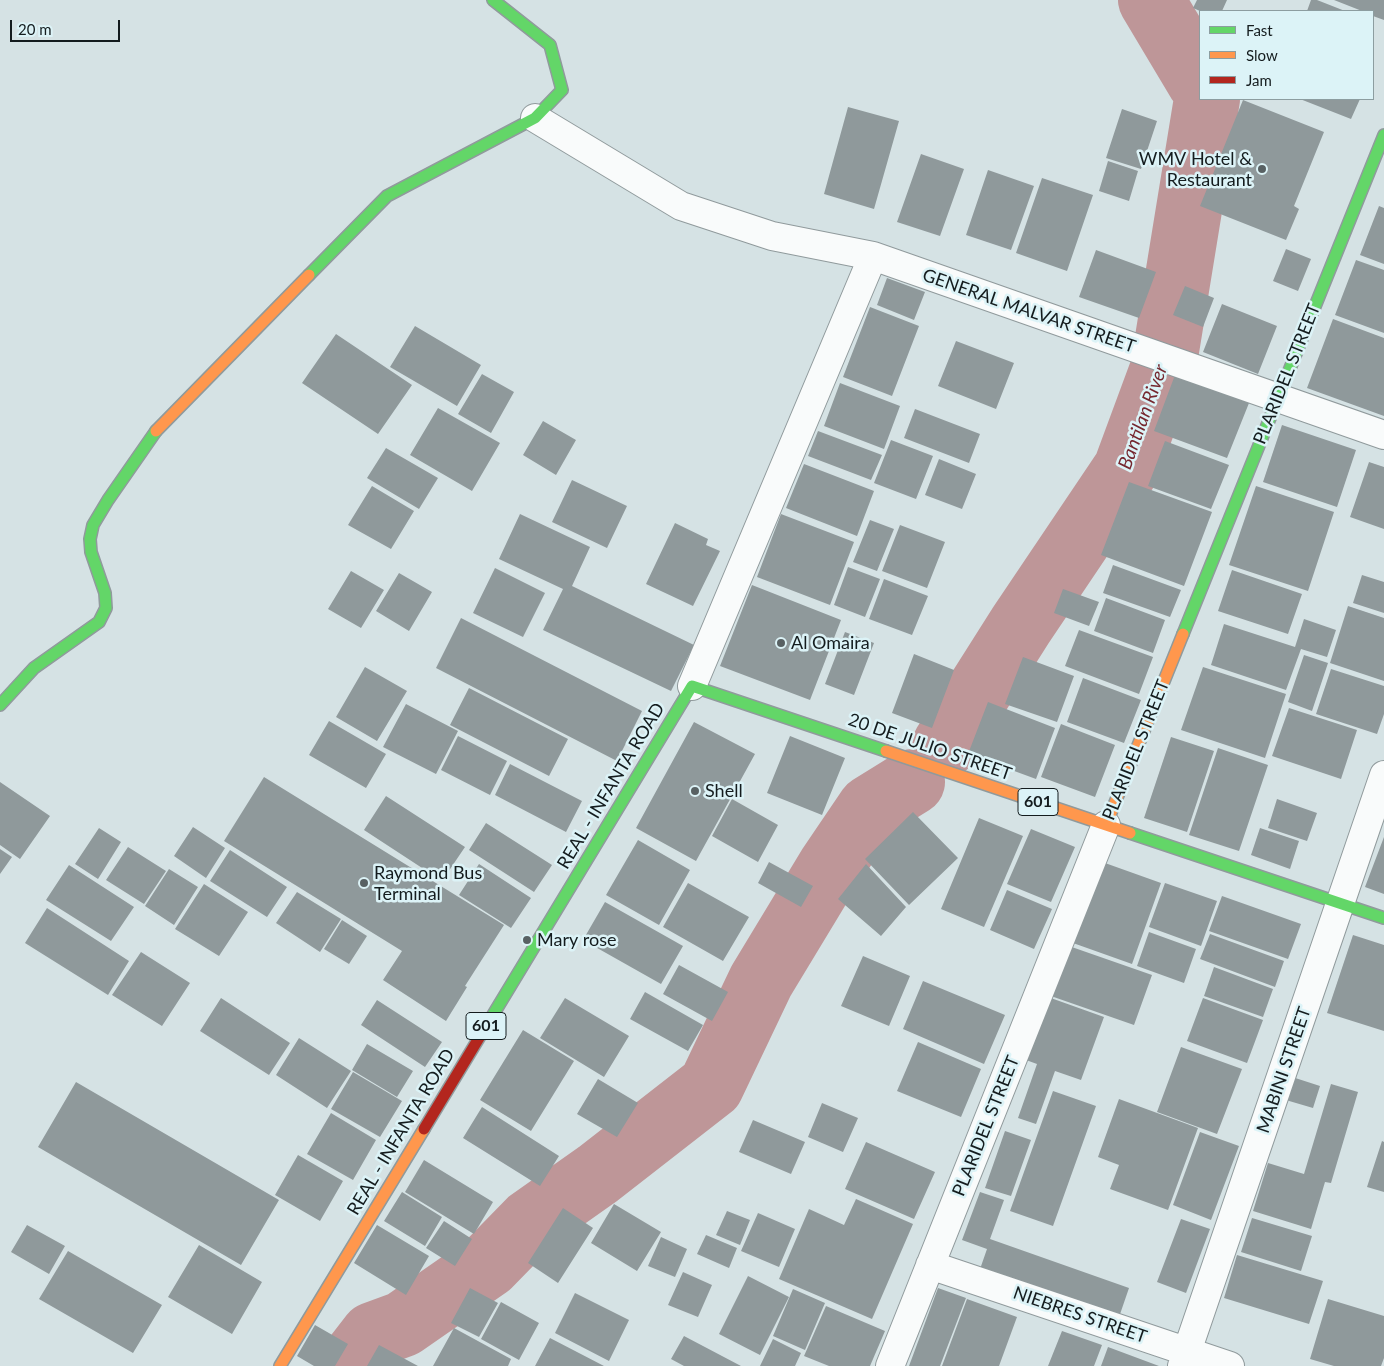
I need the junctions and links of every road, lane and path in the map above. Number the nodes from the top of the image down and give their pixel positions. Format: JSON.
{"nodes":[{"id":1,"x":493,"y":0,"type":"edge"},
{"id":2,"x":535,"y":118,"type":"junction"},
{"id":3,"x":1384,"y":137,"type":"edge"},
{"id":4,"x":873,"y":256,"type":"junction"},
{"id":5,"x":1278,"y":398,"type":"junction"},
{"id":6,"x":1384,"y":435,"type":"edge"},
{"id":7,"x":692,"y":686,"type":"junction"},
{"id":8,"x":0,"y":705,"type":"edge"},
{"id":9,"x":1384,"y":774,"type":"edge"},
{"id":10,"x":1106,"y":825,"type":"junction"},
{"id":11,"x":1341,"y":903,"type":"junction"},
{"id":12,"x":1384,"y":918,"type":"edge"},
{"id":13,"x":930,"y":1265,"type":"junction"},
{"id":14,"x":1185,"y":1359,"type":"edge"},
{"id":15,"x":280,"y":1366,"type":"edge"},
{"id":16,"x":890,"y":1366,"type":"edge"},
{"id":17,"x":1230,"y":1366,"type":"edge"}],
"edges":[{"from":1,"to":2,"type":"street"},
{"from":2,"to":4,"type":"street","name":"GENERAL MALVAR STREET"},
{"from":2,"to":8,"type":"street"},
{"from":3,"to":5,"type":"street","name":"PLARIDEL STREET"},
{"from":4,"to":5,"type":"street","name":"GENERAL MALVAR STREET"},
{"from":4,"to":7,"type":"street"},
{"from":5,"to":6,"type":"street","name":"GENERAL MALVAR STREET"},
{"from":5,"to":10,"type":"street","name":"PLARIDEL STREET"},
{"from":7,"to":10,"type":"street","name":"20 DE JULIO STREET","number":"601"},
{"from":7,"to":15,"type":"street","name":"REAL - INFANTA ROAD","number":"601"},
{"from":9,"to":11,"type":"street","name":"MABINI STREET"},
{"from":10,"to":11,"type":"street","name":"20 DE JULIO STREET","number":"601"},
{"from":10,"to":13,"type":"street","name":"PLARIDEL STREET"},
{"from":11,"to":12,"type":"street","name":"20 DE JULIO STREET","number":"601"},
{"from":11,"to":14,"type":"street","name":"MABINI STREET"},
{"from":13,"to":14,"type":"street","name":"NIEBRES STREET"},
{"from":13,"to":16,"type":"street","name":"PLARIDEL STREET"},
{"from":14,"to":17,"type":"street","name":"NIEBRES STREET"}]}
